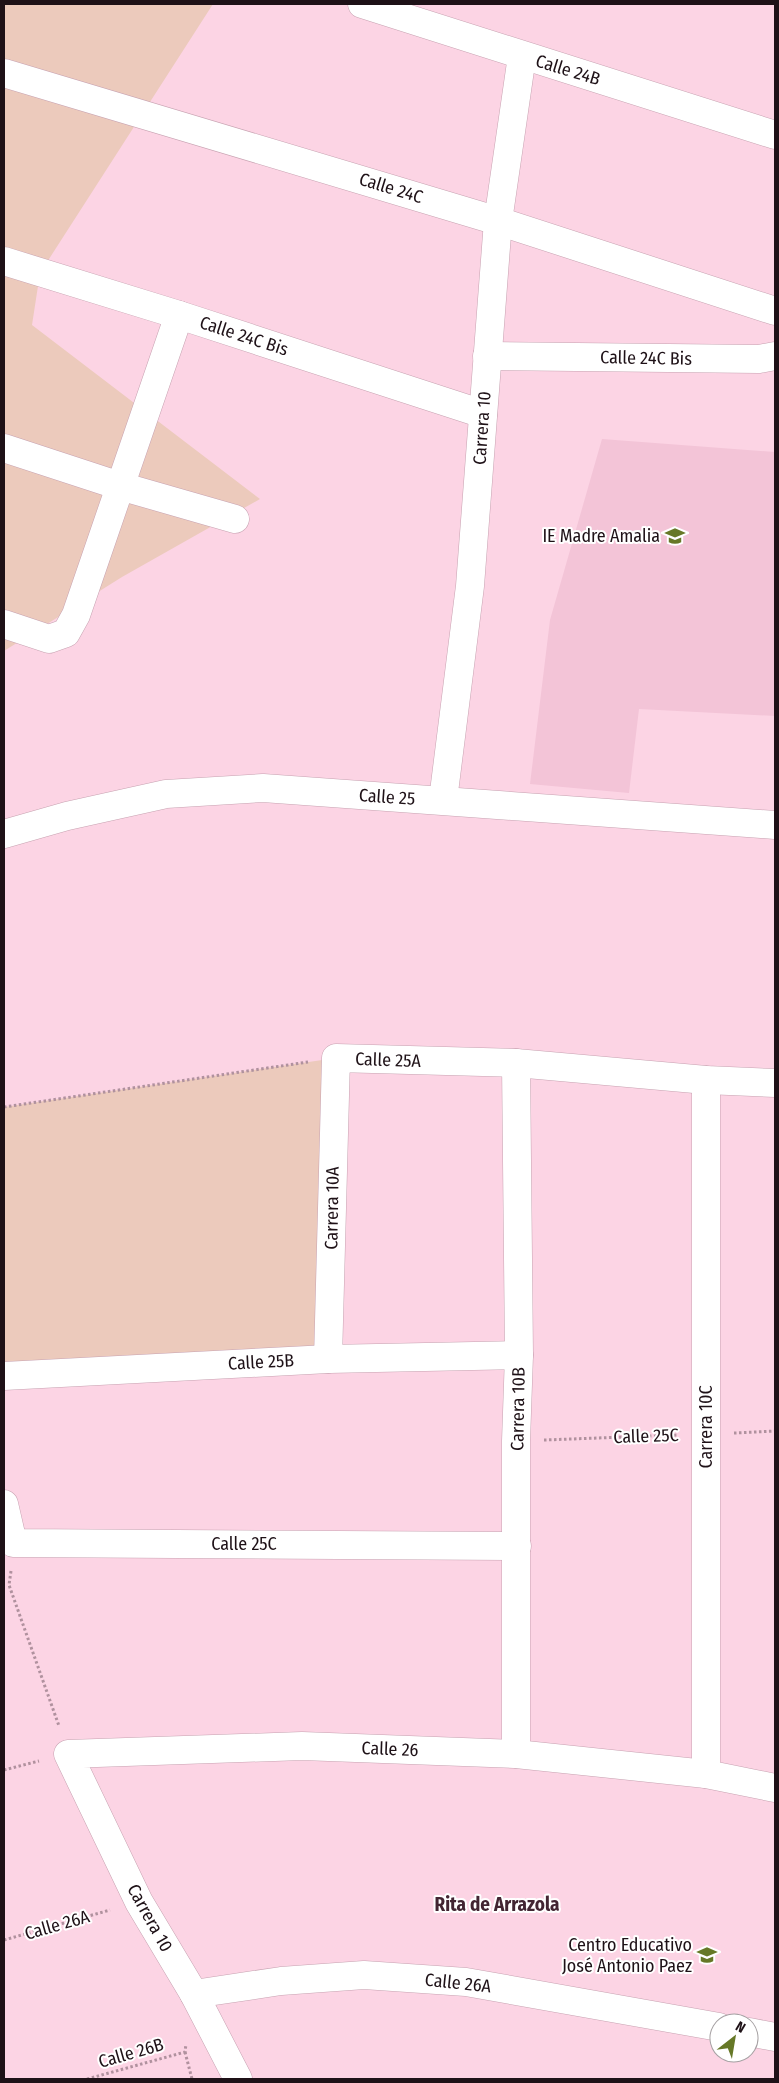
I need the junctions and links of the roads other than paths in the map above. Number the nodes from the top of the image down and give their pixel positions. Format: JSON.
{"nodes":[{"id":1,"x":362,"y":4,"type":"edge"},
{"id":2,"x":522,"y":56,"type":"junction"},
{"id":3,"x":4,"y":72,"type":"edge"},
{"id":4,"x":775,"y":135,"type":"edge"},
{"id":5,"x":498,"y":221,"type":"junction"},
{"id":6,"x":4,"y":261,"type":"edge"},
{"id":7,"x":775,"y":311,"type":"edge"},
{"id":8,"x":179,"y":315,"type":"junction"},
{"id":9,"x":487,"y":356,"type":"junction"},
{"id":10,"x":775,"y":356,"type":"edge"},
{"id":11,"x":483,"y":414,"type":"junction"},
{"id":12,"x":4,"y":448,"type":"edge"},
{"id":13,"x":120,"y":486,"type":"junction"},
{"id":14,"x":235,"y":519,"type":"dead end"},
{"id":15,"x":4,"y":624,"type":"edge"},
{"id":16,"x":443,"y":800,"type":"junction"},
{"id":17,"x":775,"y":825,"type":"edge"},
{"id":18,"x":4,"y":834,"type":"edge"},
{"id":19,"x":336,"y":1058,"type":"joint"},
{"id":20,"x":516,"y":1063,"type":"junction"},
{"id":21,"x":706,"y":1080,"type":"junction"},
{"id":22,"x":775,"y":1083,"type":"edge"},
{"id":23,"x":519,"y":1355,"type":"junction"},
{"id":24,"x":328,"y":1359,"type":"junction"},
{"id":25,"x":4,"y":1376,"type":"edge"},
{"id":26,"x":4,"y":1504,"type":"edge"},
{"id":27,"x":517,"y":1546,"type":"junction"},
{"id":28,"x":68,"y":1754,"type":"joint"},
{"id":29,"x":516,"y":1754,"type":"junction"},
{"id":30,"x":706,"y":1774,"type":"junction"},
{"id":31,"x":775,"y":1788,"type":"edge"},
{"id":32,"x":194,"y":1994,"type":"junction"},
{"id":33,"x":709,"y":2025,"type":"edge"},
{"id":34,"x":759,"y":2034,"type":"edge"},
{"id":35,"x":775,"y":2037,"type":"edge"},
{"id":36,"x":238,"y":2079,"type":"edge"}],
"edges":[{"from":1,"to":2,"type":"street","name":"Calle 24B"},
{"from":2,"to":4,"type":"street","name":"Calle 24B"},
{"from":2,"to":5,"type":"street","name":"Carrera 10"},
{"from":3,"to":5,"type":"street","name":"Calle 24C"},
{"from":5,"to":7,"type":"street","name":"Calle 24C"},
{"from":5,"to":9,"type":"street","name":"Carrera 10"},
{"from":6,"to":8,"type":"street","name":"Calle 24C Bis"},
{"from":8,"to":11,"type":"street","name":"Calle 24C Bis"},
{"from":8,"to":13,"type":"street"},
{"from":9,"to":10,"type":"street","name":"Calle 24C Bis"},
{"from":9,"to":11,"type":"street","name":"Carrera 10"},
{"from":11,"to":16,"type":"street","name":"Carrera 10"},
{"from":12,"to":13,"type":"street"},
{"from":13,"to":14,"type":"street"},
{"from":13,"to":15,"type":"street"},
{"from":16,"to":17,"type":"street","name":"Calle 25"},
{"from":16,"to":18,"type":"street","name":"Calle 25"},
{"from":19,"to":20,"type":"street","name":"Calle 25A"},
{"from":19,"to":24,"type":"street","name":"Carrera 10A"},
{"from":20,"to":21,"type":"street","name":"Calle 25A"},
{"from":20,"to":23,"type":"street","name":"Carrera 10B"},
{"from":21,"to":22,"type":"street","name":"Calle 25A"},
{"from":21,"to":30,"type":"street","name":"Carrera 10C"},
{"from":23,"to":24,"type":"street","name":"Calle 25B"},
{"from":23,"to":27,"type":"street","name":"Carrera 10B"},
{"from":24,"to":25,"type":"street","name":"Calle 25B"},
{"from":26,"to":27,"type":"street","name":"Calle 25C"},
{"from":27,"to":29,"type":"street","name":"Carrera 10B"},
{"from":28,"to":29,"type":"street","name":"Calle 26"},
{"from":28,"to":32,"type":"street","name":"Carrera 10"},
{"from":29,"to":30,"type":"street","name":"Calle 26"},
{"from":30,"to":31,"type":"street","name":"Calle 26"},
{"from":32,"to":33,"type":"street","name":"Calle 26A"},
{"from":32,"to":36,"type":"street","name":"Carrera 10"},
{"from":34,"to":35,"type":"street"}]}
